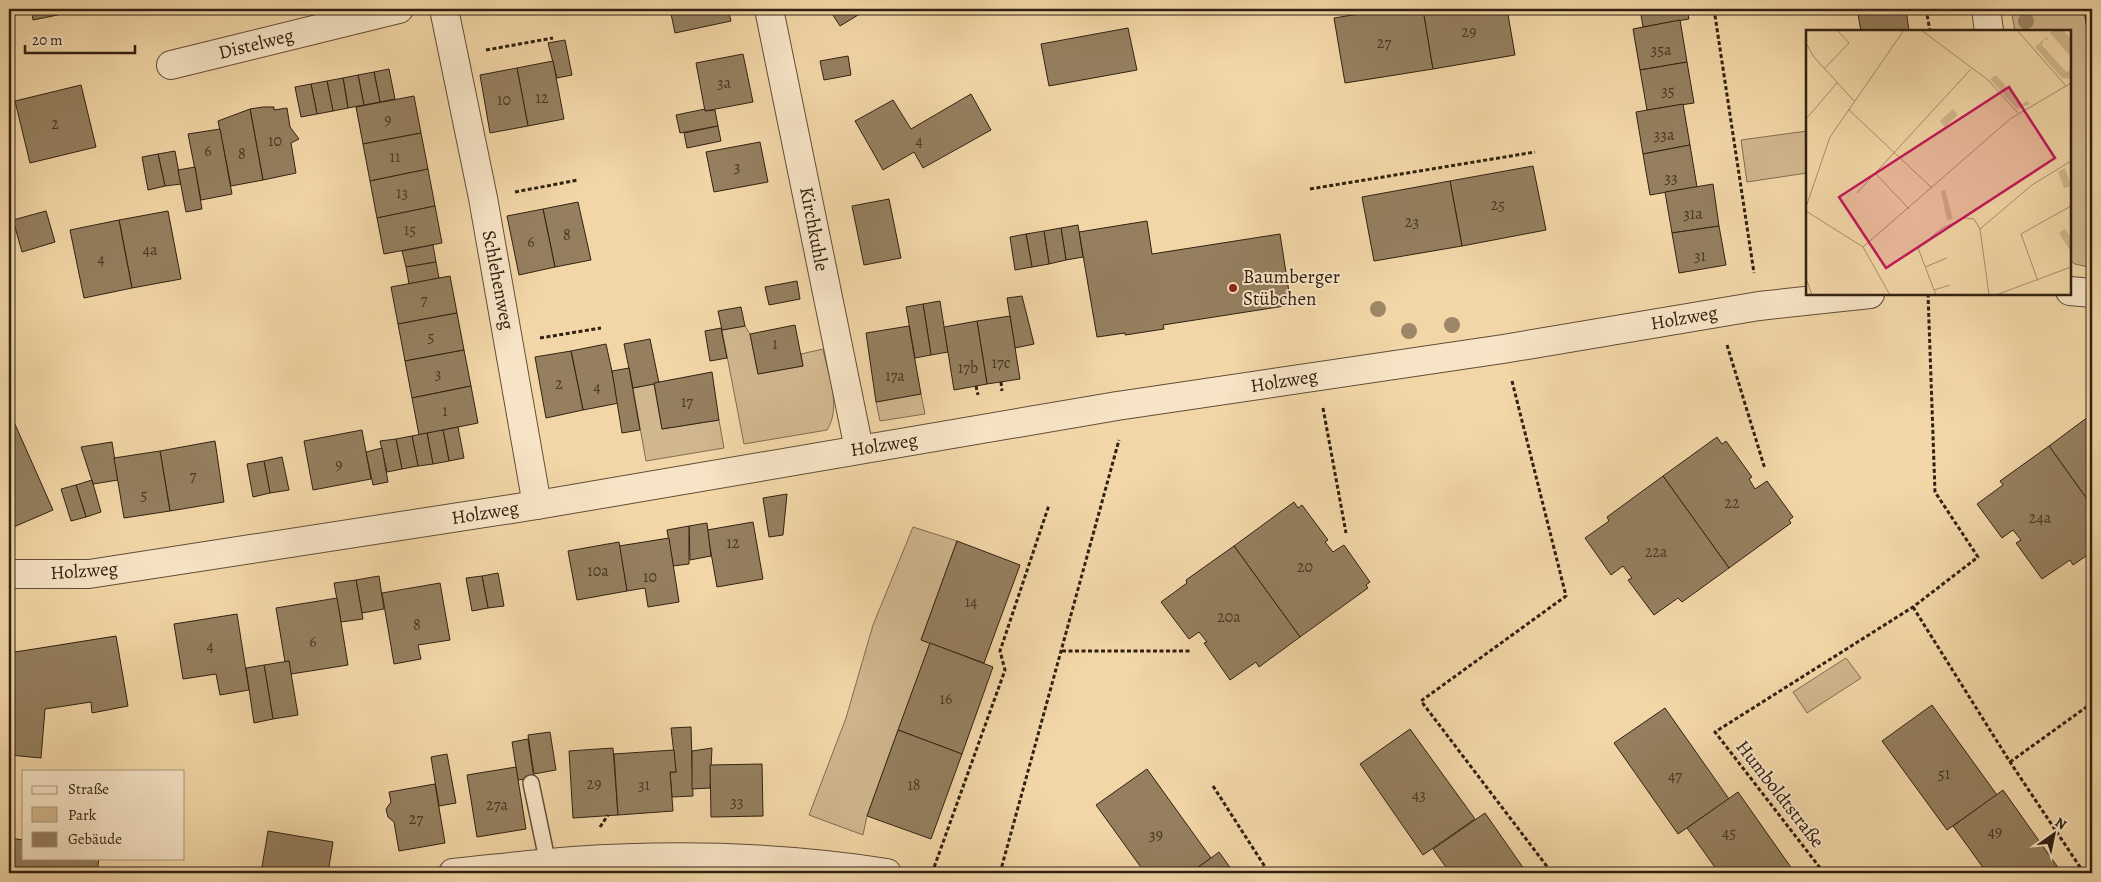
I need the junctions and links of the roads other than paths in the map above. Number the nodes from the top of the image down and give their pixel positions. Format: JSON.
{"nodes":[{"id":1,"x":399,"y":9,"type":"edge"},
{"id":2,"x":444,"y":9,"type":"edge"},
{"id":3,"x":769,"y":9,"type":"edge"},
{"id":4,"x":1986,"y":9,"type":"edge"},
{"id":5,"x":1989,"y":30,"type":"edge"},
{"id":6,"x":171,"y":65,"type":"dead end"},
{"id":7,"x":2071,"y":291,"type":"edge"},
{"id":8,"x":2092,"y":293,"type":"edge"},
{"id":9,"x":1861,"y":295,"type":"edge"},
{"id":10,"x":859,"y":448,"type":"junction"},
{"id":11,"x":537,"y":505,"type":"junction"},
{"id":12,"x":9,"y":574,"type":"edge"},
{"id":13,"x":531,"y":783,"type":"dead end"},
{"id":14,"x":548,"y":864,"type":"junction"},
{"id":15,"x":453,"y":873,"type":"edge"},
{"id":16,"x":888,"y":873,"type":"edge"}],
"edges":[{"from":1,"to":6,"type":"street","name":"Distelweg"},
{"from":2,"to":11,"type":"street","name":"Schlehenweg"},
{"from":3,"to":10,"type":"street","name":"Kirchkuhle"},
{"from":4,"to":5,"type":"street"},
{"from":7,"to":8,"type":"street"},
{"from":9,"to":10,"type":"street","name":"Holzweg"},
{"from":10,"to":11,"type":"street","name":"Holzweg"},
{"from":11,"to":12,"type":"street","name":"Holzweg"},
{"from":13,"to":14,"type":"lane"},
{"from":14,"to":15,"type":"street"},
{"from":14,"to":16,"type":"street"}]}
